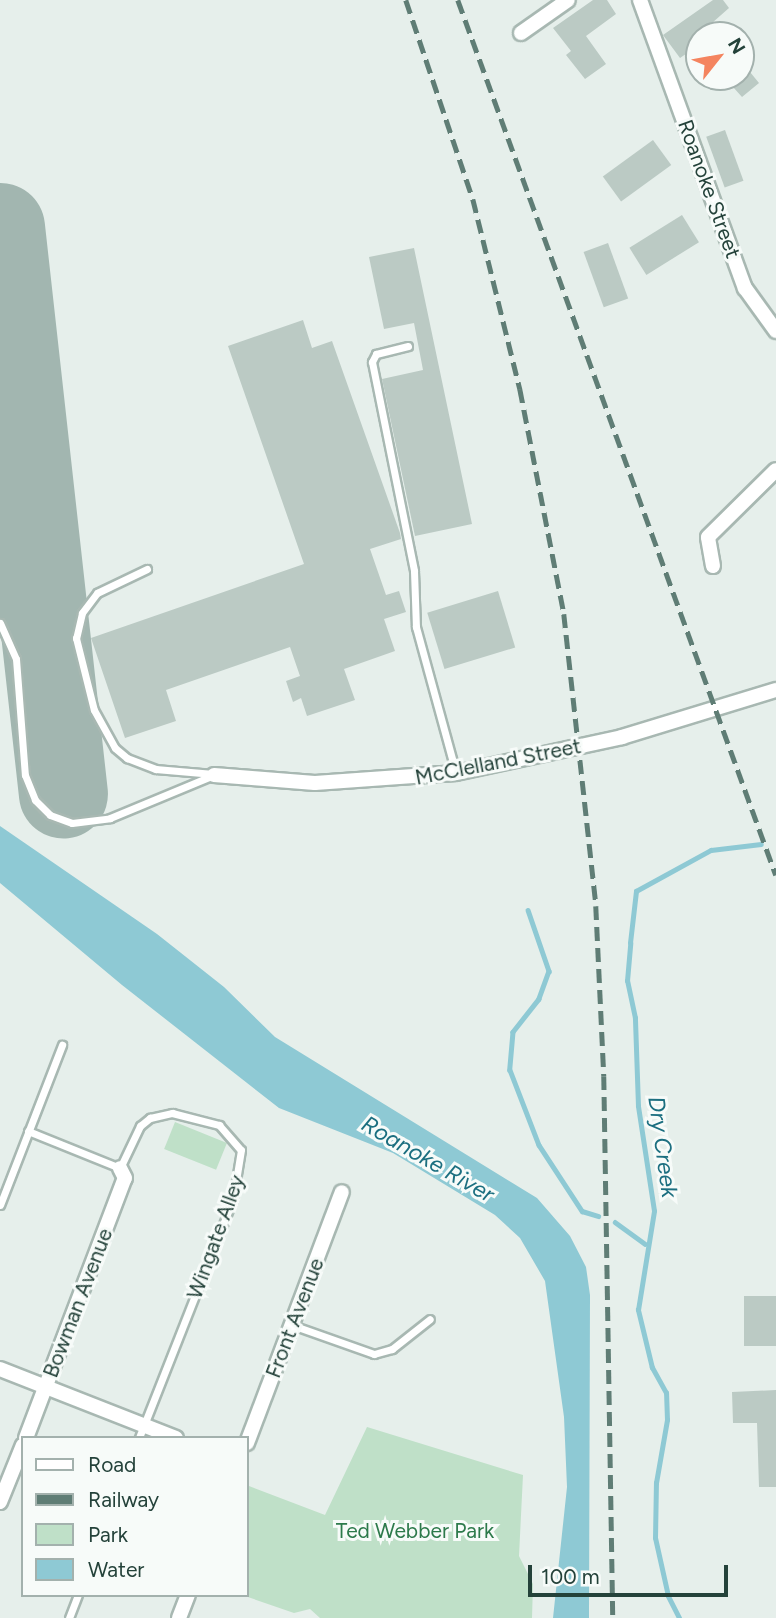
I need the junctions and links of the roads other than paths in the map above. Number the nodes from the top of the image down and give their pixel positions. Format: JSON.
{"nodes":[{"id":1,"x":568,"y":0,"type":"edge"},
{"id":2,"x":640,"y":0,"type":"edge"},
{"id":3,"x":522,"y":33,"type":"dead end"},
{"id":4,"x":776,"y":331,"type":"edge"},
{"id":5,"x":408,"y":346,"type":"dead end"},
{"id":6,"x":776,"y":470,"type":"edge"},
{"id":7,"x":713,"y":566,"type":"dead end"},
{"id":8,"x":148,"y":569,"type":"dead end"},
{"id":9,"x":0,"y":623,"type":"edge"},
{"id":10,"x":776,"y":690,"type":"edge"},
{"id":11,"x":456,"y":773,"type":"junction"},
{"id":12,"x":214,"y":775,"type":"junction"},
{"id":13,"x":62,"y":1045,"type":"dead end"},
{"id":14,"x":29,"y":1131,"type":"junction"},
{"id":15,"x":120,"y":1168,"type":"junction"},
{"id":16,"x":342,"y":1192,"type":"dead end"},
{"id":17,"x":0,"y":1205,"type":"edge"},
{"id":18,"x":430,"y":1319,"type":"dead end"},
{"id":19,"x":292,"y":1325,"type":"junction"},
{"id":20,"x":0,"y":1368,"type":"edge"},
{"id":21,"x":46,"y":1387,"type":"junction"},
{"id":22,"x":142,"y":1431,"type":"edge"},
{"id":23,"x":27,"y":1436,"type":"edge"},
{"id":24,"x":166,"y":1436,"type":"edge"},
{"id":25,"x":248,"y":1440,"type":"edge"},
{"id":26,"x":21,"y":1450,"type":"edge"},
{"id":27,"x":0,"y":1502,"type":"edge"},
{"id":28,"x":77,"y":1597,"type":"edge"},
{"id":29,"x":187,"y":1597,"type":"edge"},
{"id":30,"x":69,"y":1618,"type":"edge"},
{"id":31,"x":179,"y":1618,"type":"edge"}],
"edges":[{"from":1,"to":3,"type":"street"},
{"from":2,"to":4,"type":"street","name":"Roanoke Street"},
{"from":5,"to":11,"type":"lane"},
{"from":6,"to":7,"type":"street"},
{"from":8,"to":12,"type":"lane"},
{"from":9,"to":12,"type":"lane"},
{"from":10,"to":11,"type":"street","name":"McClelland Street"},
{"from":11,"to":12,"type":"street","name":"McClelland Street"},
{"from":13,"to":14,"type":"lane"},
{"from":14,"to":15,"type":"lane"},
{"from":14,"to":17,"type":"lane"},
{"from":15,"to":21,"type":"street","name":"Bowman Avenue"},
{"from":15,"to":22,"type":"lane","name":"Wingate Alley"},
{"from":16,"to":19,"type":"street","name":"Front Avenue"},
{"from":18,"to":19,"type":"lane"},
{"from":19,"to":25,"type":"street","name":"Front Avenue"},
{"from":20,"to":21,"type":"street"},
{"from":21,"to":22,"type":"street"},
{"from":21,"to":23,"type":"street","name":"Bowman Avenue"},
{"from":22,"to":24,"type":"street"},
{"from":26,"to":27,"type":"street"},
{"from":28,"to":30,"type":"lane"},
{"from":29,"to":31,"type":"street"}]}
